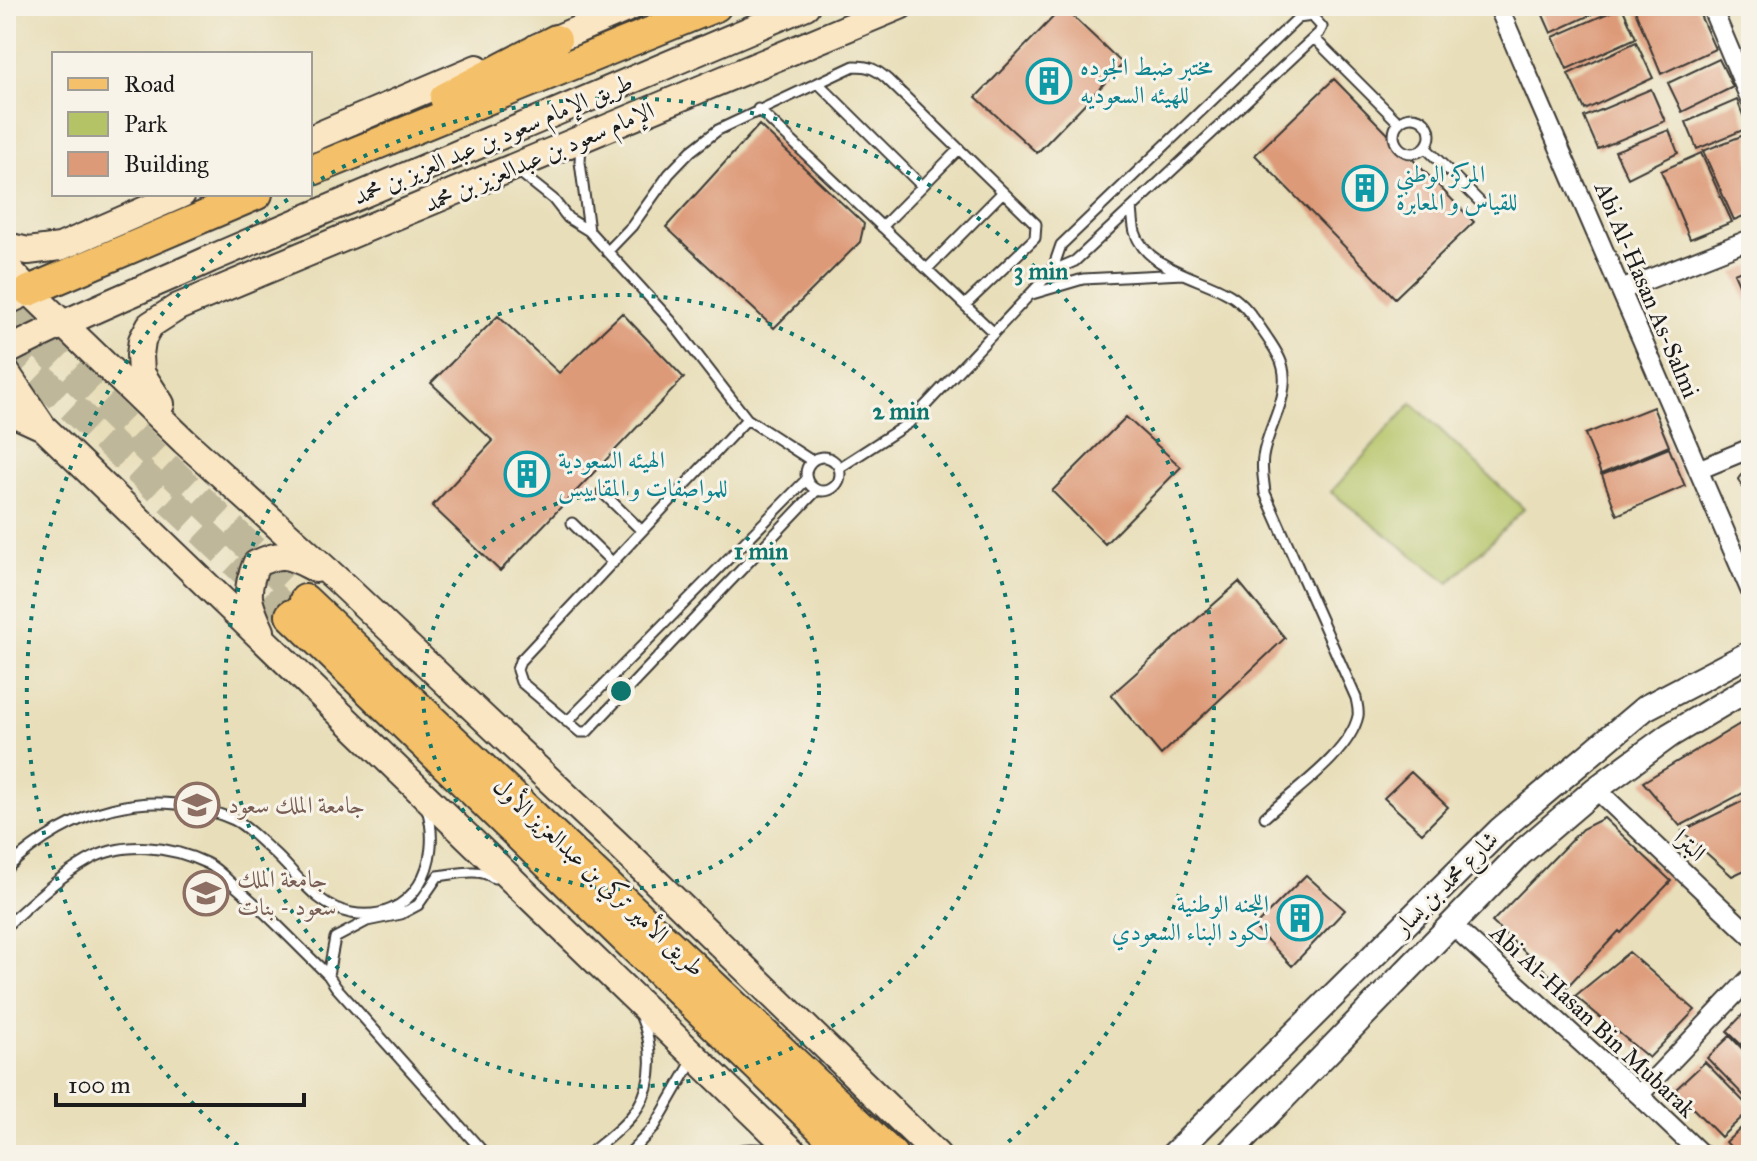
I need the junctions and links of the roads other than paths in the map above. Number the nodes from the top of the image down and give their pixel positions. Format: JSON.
{"nodes":[{"id":1,"x":716,"y":6,"type":"edge"},
{"id":2,"x":806,"y":6,"type":"edge"},
{"id":3,"x":900,"y":6,"type":"edge"},
{"id":4,"x":1498,"y":6,"type":"edge"},
{"id":5,"x":1711,"y":6,"type":"edge"},
{"id":6,"x":615,"y":9,"type":"edge"},
{"id":7,"x":1314,"y":38,"type":"junction"},
{"id":8,"x":556,"y":40,"type":"junction"},
{"id":9,"x":818,"y":83,"type":"junction"},
{"id":10,"x":1751,"y":101,"type":"edge"},
{"id":11,"x":758,"y":109,"type":"junction"},
{"id":12,"x":1399,"y":123,"type":"junction"},
{"id":13,"x":312,"y":138,"type":"edge"},
{"id":14,"x":581,"y":139,"type":"junction"},
{"id":15,"x":1425,"y":147,"type":"junction"},
{"id":16,"x":959,"y":149,"type":"junction"},
{"id":17,"x":514,"y":168,"type":"junction"},
{"id":18,"x":312,"y":170,"type":"edge"},
{"id":19,"x":312,"y":170,"type":"edge"},
{"id":20,"x":922,"y":186,"type":"junction"},
{"id":21,"x":1003,"y":192,"type":"junction"},
{"id":22,"x":177,"y":196,"type":"edge"},
{"id":23,"x":252,"y":196,"type":"edge"},
{"id":24,"x":1480,"y":202,"type":"dead end"},
{"id":25,"x":1132,"y":208,"type":"junction"},
{"id":26,"x":882,"y":227,"type":"junction"},
{"id":27,"x":368,"y":229,"type":"junction"},
{"id":28,"x":589,"y":231,"type":"junction"},
{"id":29,"x":1751,"y":239,"type":"edge"},
{"id":30,"x":6,"y":246,"type":"edge"},
{"id":31,"x":607,"y":252,"type":"junction"},
{"id":32,"x":210,"y":259,"type":"junction"},
{"id":33,"x":6,"y":266,"type":"edge"},
{"id":34,"x":927,"y":269,"type":"junction"},
{"id":35,"x":1052,"y":271,"type":"junction"},
{"id":36,"x":1183,"y":274,"type":"junction"},
{"id":37,"x":1621,"y":290,"type":"junction"},
{"id":38,"x":1029,"y":296,"type":"junction"},
{"id":39,"x":17,"y":297,"type":"edge"},
{"id":40,"x":965,"y":305,"type":"junction"},
{"id":41,"x":61,"y":323,"type":"junction"},
{"id":42,"x":994,"y":333,"type":"junction"},
{"id":43,"x":6,"y":352,"type":"edge"},
{"id":44,"x":6,"y":372,"type":"edge"},
{"id":45,"x":6,"y":410,"type":"edge"},
{"id":46,"x":747,"y":419,"type":"junction"},
{"id":47,"x":43,"y":427,"type":"junction"},
{"id":48,"x":184,"y":441,"type":"junction"},
{"id":49,"x":1751,"y":448,"type":"edge"},
{"id":50,"x":812,"y":461,"type":"junction"},
{"id":51,"x":839,"y":468,"type":"junction"},
{"id":52,"x":1698,"y":470,"type":"junction"},
{"id":53,"x":806,"y":480,"type":"junction"},
{"id":54,"x":817,"y":490,"type":"junction"},
{"id":55,"x":602,"y":492,"type":"dead end"},
{"id":56,"x":572,"y":523,"type":"dead end"},
{"id":57,"x":642,"y":531,"type":"junction"},
{"id":58,"x":613,"y":563,"type":"junction"},
{"id":59,"x":341,"y":583,"type":"junction"},
{"id":60,"x":1751,"y":592,"type":"edge"},
{"id":61,"x":266,"y":642,"type":"junction"},
{"id":62,"x":1751,"y":653,"type":"edge"},
{"id":63,"x":1751,"y":687,"type":"edge"},
{"id":64,"x":567,"y":722,"type":"junction"},
{"id":65,"x":414,"y":785,"type":"junction"},
{"id":66,"x":1596,"y":789,"type":"junction"},
{"id":67,"x":1265,"y":817,"type":"dead end"},
{"id":68,"x":6,"y":869,"type":"edge"},
{"id":69,"x":528,"y":898,"type":"junction"},
{"id":70,"x":1451,"y":924,"type":"junction"},
{"id":71,"x":6,"y":926,"type":"edge"},
{"id":72,"x":1751,"y":936,"type":"edge"},
{"id":73,"x":328,"y":975,"type":"junction"},
{"id":74,"x":1751,"y":977,"type":"edge"},
{"id":75,"x":633,"y":999,"type":"junction"},
{"id":76,"x":695,"y":1057,"type":"junction"},
{"id":77,"x":1639,"y":1095,"type":"junction"},
{"id":78,"x":796,"y":1154,"type":"edge"},
{"id":79,"x":486,"y":1155,"type":"edge"},
{"id":80,"x":588,"y":1155,"type":"edge"},
{"id":81,"x":628,"y":1155,"type":"edge"},
{"id":82,"x":726,"y":1155,"type":"edge"},
{"id":83,"x":849,"y":1155,"type":"edge"},
{"id":84,"x":892,"y":1155,"type":"edge"},
{"id":85,"x":937,"y":1155,"type":"edge"},
{"id":86,"x":1173,"y":1155,"type":"edge"},
{"id":87,"x":1228,"y":1155,"type":"edge"},
{"id":88,"x":1702,"y":1155,"type":"edge"}],
"edges":[{"from":1,"to":18,"type":"main road","name":"طريق الإمام سعود بن عبد العزيز بن محمد"},
{"from":2,"to":32,"type":"main road","name":"طريق الإمام سعود بن عبد العزيز بن محمد"},
{"from":3,"to":14,"type":"main road","name":"الإمام سعود بن عبدالعزيز بن محمد"},
{"from":4,"to":37,"type":"street","name":"Abi Al-Hasan As-Salmi"},
{"from":5,"to":10,"type":"street"},
{"from":6,"to":8,"type":"main road"},
{"from":7,"to":12,"type":"lane"},
{"from":7,"to":25,"type":"lane"},
{"from":7,"to":35,"type":"lane"},
{"from":8,"to":13,"type":"main road"},
{"from":8,"to":19,"type":"main road"},
{"from":9,"to":11,"type":"lane"},
{"from":9,"to":16,"type":"lane"},
{"from":9,"to":20,"type":"lane"},
{"from":11,"to":26,"type":"lane"},
{"from":11,"to":31,"type":"lane"},
{"from":12,"to":15,"type":"lane"},
{"from":12,"to":15,"type":"lane"},
{"from":14,"to":17,"type":"main road","name":"الإمام سعود بن عبدالعزيز بن محمد"},
{"from":14,"to":28,"type":"lane"},
{"from":15,"to":24,"type":"lane"},
{"from":16,"to":20,"type":"lane"},
{"from":16,"to":21,"type":"lane"},
{"from":17,"to":27,"type":"main road","name":"الإمام سعود بن عبدالعزيز بن محمد"},
{"from":17,"to":28,"type":"lane"},
{"from":20,"to":26,"type":"lane"},
{"from":21,"to":34,"type":"lane"},
{"from":21,"to":40,"type":"lane"},
{"from":22,"to":30,"type":"main road"},
{"from":23,"to":39,"type":"main road"},
{"from":25,"to":35,"type":"lane"},
{"from":25,"to":36,"type":"lane"},
{"from":26,"to":34,"type":"lane"},
{"from":27,"to":32,"type":"main road"},
{"from":27,"to":48,"type":"main road","name":"الإمام سعود بن عبدالعزيز بن محمد"},
{"from":28,"to":31,"type":"lane"},
{"from":29,"to":37,"type":"street"},
{"from":31,"to":46,"type":"lane"},
{"from":32,"to":41,"type":"main road","name":"طريق الإمام سعود بن عبد العزيز بن محمد"},
{"from":33,"to":39,"type":"main road"},
{"from":34,"to":40,"type":"lane"},
{"from":35,"to":38,"type":"lane"},
{"from":36,"to":38,"type":"lane"},
{"from":36,"to":67,"type":"lane"},
{"from":37,"to":52,"type":"street","name":"Abi Al-Hasan As-Salmi"},
{"from":38,"to":42,"type":"lane"},
{"from":39,"to":41,"type":"main road"},
{"from":40,"to":42,"type":"lane"},
{"from":41,"to":43,"type":"main road","name":"طريق الإمام سعود بن عبد العزيز بن محمد"},
{"from":41,"to":48,"type":"main road"},
{"from":42,"to":51,"type":"lane"},
{"from":44,"to":47,"type":"main road"},
{"from":45,"to":47,"type":"main road"},
{"from":46,"to":50,"type":"lane"},
{"from":46,"to":57,"type":"lane"},
{"from":47,"to":61,"type":"main road"},
{"from":48,"to":59,"type":"main road"},
{"from":49,"to":52,"type":"street"},
{"from":50,"to":51,"type":"lane"},
{"from":50,"to":53,"type":"lane"},
{"from":51,"to":54,"type":"lane"},
{"from":52,"to":60,"type":"street","name":"Abi Al-Hasan As-Salmi"},
{"from":53,"to":54,"type":"lane"},
{"from":53,"to":64,"type":"lane"},
{"from":54,"to":64,"type":"lane"},
{"from":55,"to":57,"type":"lane"},
{"from":56,"to":58,"type":"lane"},
{"from":57,"to":58,"type":"lane"},
{"from":58,"to":64,"type":"lane"},
{"from":59,"to":61,"type":"main road"},
{"from":59,"to":85,"type":"main road"},
{"from":61,"to":65,"type":"main road"},
{"from":62,"to":86,"type":"street","name":"شارع محمد بن يسار"},
{"from":63,"to":66,"type":"street","name":"شارع محمد بن يسار"},
{"from":65,"to":68,"type":"lane"},
{"from":65,"to":69,"type":"main road"},
{"from":66,"to":70,"type":"street","name":"شارع محمد بن يسار"},
{"from":66,"to":72,"type":"street","name":"البترا"},
{"from":69,"to":73,"type":"lane"},
{"from":69,"to":75,"type":"main road"},
{"from":70,"to":77,"type":"street","name":"Abi Al-Hasan Bin Mubarak"},
{"from":70,"to":87,"type":"street","name":"شارع محمد بن يسار"},
{"from":71,"to":73,"type":"lane"},
{"from":73,"to":79,"type":"lane"},
{"from":74,"to":77,"type":"street"},
{"from":75,"to":76,"type":"main road"},
{"from":75,"to":80,"type":"lane"},
{"from":76,"to":78,"type":"main road"},
{"from":76,"to":81,"type":"lane"},
{"from":77,"to":88,"type":"street","name":"Abi Al-Hasan Bin Mubarak"},
{"from":78,"to":82,"type":"lane"},
{"from":83,"to":84,"type":"main road","name":"طريق الأمير تركي بن عبدالعزيز الأول"}]}
